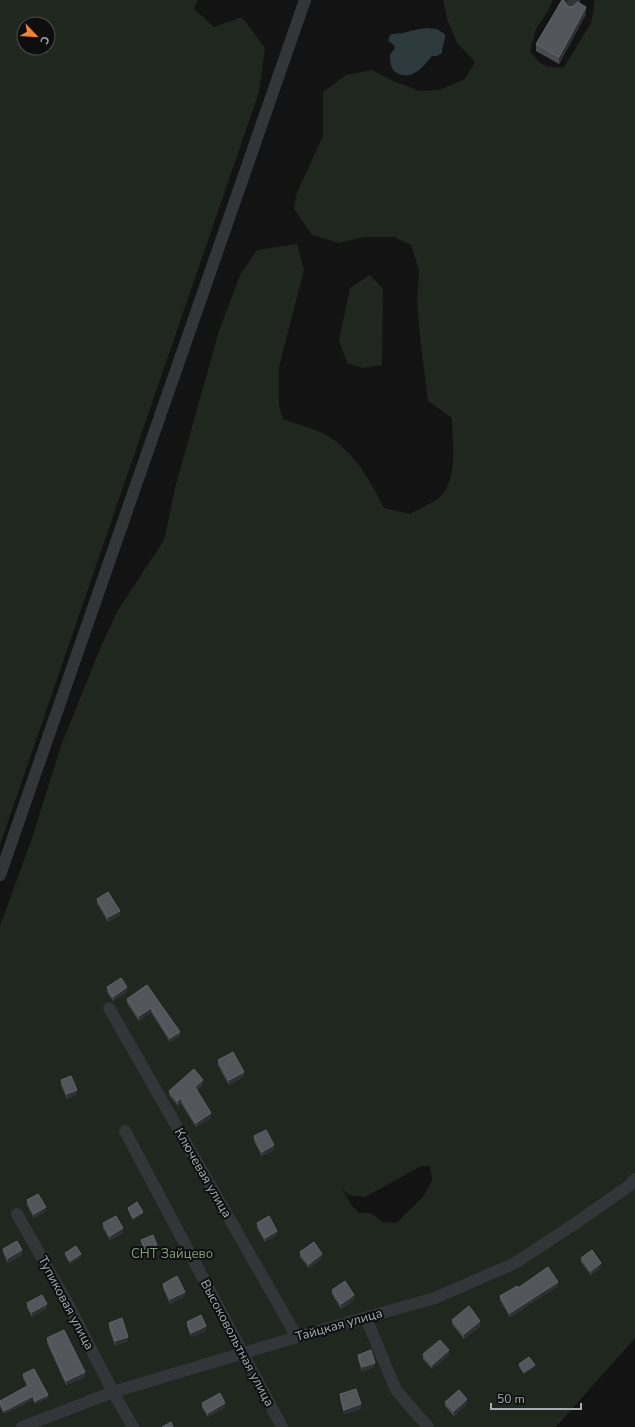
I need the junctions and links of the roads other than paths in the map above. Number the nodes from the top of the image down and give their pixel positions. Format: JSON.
{"nodes":[{"id":1,"x":305,"y":0,"type":"edge"},
{"id":2,"x":0,"y":875,"type":"edge"},
{"id":3,"x":109,"y":1008,"type":"dead end"},
{"id":4,"x":126,"y":1131,"type":"dead end"},
{"id":5,"x":635,"y":1179,"type":"edge"},
{"id":6,"x":17,"y":1214,"type":"dead end"},
{"id":7,"x":366,"y":1318,"type":"junction"},
{"id":8,"x":297,"y":1337,"type":"junction"},
{"id":9,"x":242,"y":1353,"type":"junction"},
{"id":10,"x":113,"y":1392,"type":"junction"},
{"id":11,"x":22,"y":1427,"type":"edge"},
{"id":12,"x":133,"y":1427,"type":"edge"},
{"id":13,"x":282,"y":1427,"type":"edge"},
{"id":14,"x":428,"y":1427,"type":"edge"}],
"edges":[{"from":1,"to":2,"type":"street"},
{"from":3,"to":8,"type":"street","name":"Ключевая улица"},
{"from":4,"to":9,"type":"street","name":"Высоковольтная улица"},
{"from":5,"to":7,"type":"street","name":"Тайцкая улица"},
{"from":6,"to":10,"type":"street","name":"Тупиковая улица"},
{"from":7,"to":8,"type":"street","name":"Тайцкая улица"},
{"from":7,"to":14,"type":"street"},
{"from":8,"to":9,"type":"street","name":"Тайцкая улица"},
{"from":9,"to":10,"type":"street","name":"Тайцкая улица"},
{"from":9,"to":13,"type":"street","name":"Высоковольтная улица"},
{"from":10,"to":11,"type":"street","name":"Тайцкая улица"},
{"from":10,"to":12,"type":"street","name":"Тупиковая улица"}]}
